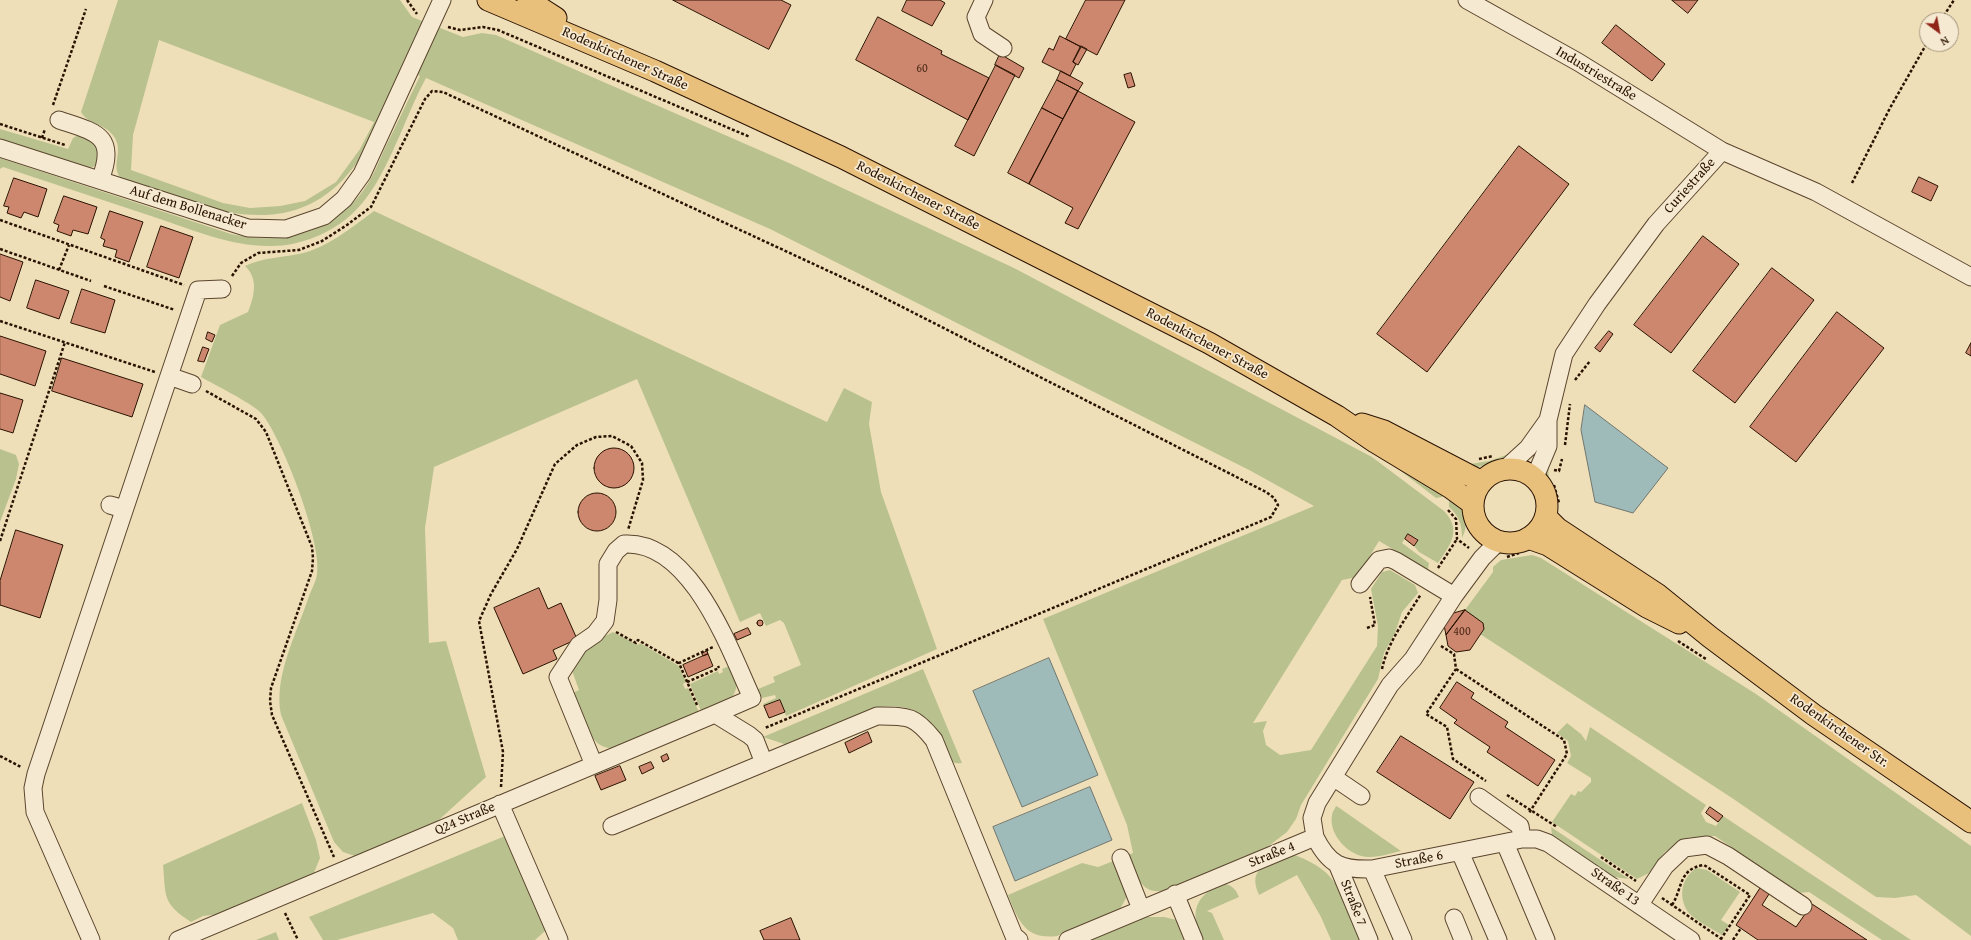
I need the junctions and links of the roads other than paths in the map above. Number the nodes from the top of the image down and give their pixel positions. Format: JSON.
{"nodes":[{"id":1,"x":442,"y":0,"type":"edge"},
{"id":2,"x":488,"y":0,"type":"edge"},
{"id":3,"x":528,"y":0,"type":"edge"},
{"id":4,"x":984,"y":0,"type":"edge"},
{"id":5,"x":1467,"y":0,"type":"edge"},
{"id":6,"x":592,"y":44,"type":"junction"},
{"id":7,"x":1003,"y":48,"type":"dead end"},
{"id":8,"x":52,"y":118,"type":"road end"},
{"id":9,"x":0,"y":148,"type":"edge"},
{"id":10,"x":1722,"y":152,"type":"junction"},
{"id":11,"x":100,"y":180,"type":"junction"},
{"id":12,"x":1971,"y":277,"type":"edge"},
{"id":13,"x":222,"y":289,"type":"road end"},
{"id":14,"x":169,"y":376,"type":"junction"},
{"id":15,"x":192,"y":384,"type":"road end"},
{"id":16,"x":1548,"y":420,"type":"junction"},
{"id":17,"x":1501,"y":462,"type":"junction"},
{"id":18,"x":1548,"y":474,"type":"junction"},
{"id":19,"x":1456,"y":480,"type":"junction"},
{"id":20,"x":1482,"y":482,"type":"junction"},
{"id":21,"x":1473,"y":504,"type":"junction"},
{"id":22,"x":1551,"y":523,"type":"junction"},
{"id":23,"x":1500,"y":542,"type":"junction"},
{"id":24,"x":1525,"y":545,"type":"junction"},
{"id":25,"x":1364,"y":587,"type":"road end"},
{"id":26,"x":1454,"y":596,"type":"junction"},
{"id":27,"x":1710,"y":637,"type":"junction"},
{"id":28,"x":709,"y":716,"type":"junction"},
{"id":29,"x":764,"y":763,"type":"junction"},
{"id":30,"x":594,"y":765,"type":"junction"},
{"id":31,"x":1333,"y":777,"type":"junction"},
{"id":32,"x":1361,"y":796,"type":"dead end"},
{"id":33,"x":1479,"y":797,"type":"dead end"},
{"id":34,"x":500,"y":804,"type":"junction"},
{"id":35,"x":1971,"y":822,"type":"edge"},
{"id":36,"x":612,"y":826,"type":"dead end"},
{"id":37,"x":1526,"y":835,"type":"junction"},
{"id":38,"x":1316,"y":837,"type":"junction"},
{"id":39,"x":1505,"y":843,"type":"junction"},
{"id":40,"x":1460,"y":852,"type":"junction"},
{"id":41,"x":1121,"y":858,"type":"dead end"},
{"id":42,"x":1338,"y":866,"type":"junction"},
{"id":43,"x":1372,"y":869,"type":"junction"},
{"id":44,"x":1175,"y":894,"type":"junction"},
{"id":45,"x":1640,"y":904,"type":"junction"},
{"id":46,"x":1803,"y":906,"type":"dead end"},
{"id":47,"x":1141,"y":909,"type":"junction"},
{"id":48,"x":1454,"y":918,"type":"dead end"},
{"id":49,"x":91,"y":940,"type":"edge"},
{"id":50,"x":178,"y":940,"type":"edge"},
{"id":51,"x":559,"y":940,"type":"edge"},
{"id":52,"x":1019,"y":940,"type":"edge"},
{"id":53,"x":1068,"y":940,"type":"edge"},
{"id":54,"x":1194,"y":940,"type":"edge"},
{"id":55,"x":1369,"y":940,"type":"edge"},
{"id":56,"x":1403,"y":940,"type":"edge"},
{"id":57,"x":1463,"y":940,"type":"edge"},
{"id":58,"x":1498,"y":940,"type":"edge"},
{"id":59,"x":1546,"y":940,"type":"edge"},
{"id":60,"x":1691,"y":940,"type":"edge"}],
"edges":[{"from":1,"to":11,"type":"street","name":"Auf dem Bollenacker"},
{"from":2,"to":6,"type":"main road","name":"Rodenkirchener Straße"},
{"from":3,"to":6,"type":"main road"},
{"from":4,"to":7,"type":"street"},
{"from":5,"to":10,"type":"street","name":"Industriestraße"},
{"from":6,"to":19,"type":"main road","name":"Rodenkirchener Straße"},
{"from":8,"to":11,"type":"street"},
{"from":9,"to":11,"type":"street","name":"Auf dem Bollenacker"},
{"from":10,"to":12,"type":"street","name":"Curiestraße"},
{"from":10,"to":16,"type":"street","name":"Curiestraße"},
{"from":13,"to":14,"type":"street"},
{"from":14,"to":15,"type":"street"},
{"from":14,"to":49,"type":"street"},
{"from":16,"to":17,"type":"street","name":"Curiestraße"},
{"from":16,"to":18,"type":"street","name":"Curiestraße"},
{"from":17,"to":18,"type":"main road"},
{"from":17,"to":20,"type":"main road"},
{"from":18,"to":22,"type":"main road"},
{"from":19,"to":20,"type":"main road","name":"Rodenkirchener Straße"},
{"from":19,"to":21,"type":"main road","name":"Rodenkirchener Straße"},
{"from":20,"to":21,"type":"main road"},
{"from":21,"to":23,"type":"main road"},
{"from":22,"to":24,"type":"main road"},
{"from":22,"to":27,"type":"main road"},
{"from":23,"to":24,"type":"main road"},
{"from":23,"to":26,"type":"street"},
{"from":24,"to":27,"type":"main road"},
{"from":25,"to":26,"type":"street"},
{"from":26,"to":31,"type":"street"},
{"from":27,"to":35,"type":"main road","name":"Rodenkirchener Str."},
{"from":28,"to":29,"type":"street"},
{"from":28,"to":30,"type":"street","name":"Q24 Straße"},
{"from":28,"to":30,"type":"street","name":"Q24 Straße"},
{"from":29,"to":36,"type":"street"},
{"from":29,"to":52,"type":"street"},
{"from":30,"to":34,"type":"street","name":"Q24 Straße"},
{"from":31,"to":32,"type":"street"},
{"from":31,"to":38,"type":"street"},
{"from":33,"to":37,"type":"street","name":"Straße 13"},
{"from":34,"to":50,"type":"street","name":"Q24 Straße"},
{"from":34,"to":51,"type":"street"},
{"from":37,"to":39,"type":"street","name":"Straße 6"},
{"from":37,"to":45,"type":"street","name":"Straße 13"},
{"from":38,"to":42,"type":"street"},
{"from":38,"to":44,"type":"street","name":"Straße 4"},
{"from":39,"to":40,"type":"street","name":"Straße 6"},
{"from":39,"to":59,"type":"street"},
{"from":40,"to":43,"type":"street","name":"Straße 6"},
{"from":40,"to":58,"type":"street"},
{"from":41,"to":47,"type":"street"},
{"from":42,"to":43,"type":"street","name":"Straße 6"},
{"from":42,"to":55,"type":"street","name":"Straße 7"},
{"from":43,"to":56,"type":"street"},
{"from":44,"to":47,"type":"street","name":"Straße 4"},
{"from":44,"to":54,"type":"street"},
{"from":45,"to":46,"type":"street"},
{"from":45,"to":60,"type":"street","name":"Straße 13"},
{"from":47,"to":53,"type":"street","name":"Straße 4"},
{"from":48,"to":57,"type":"street"}]}
